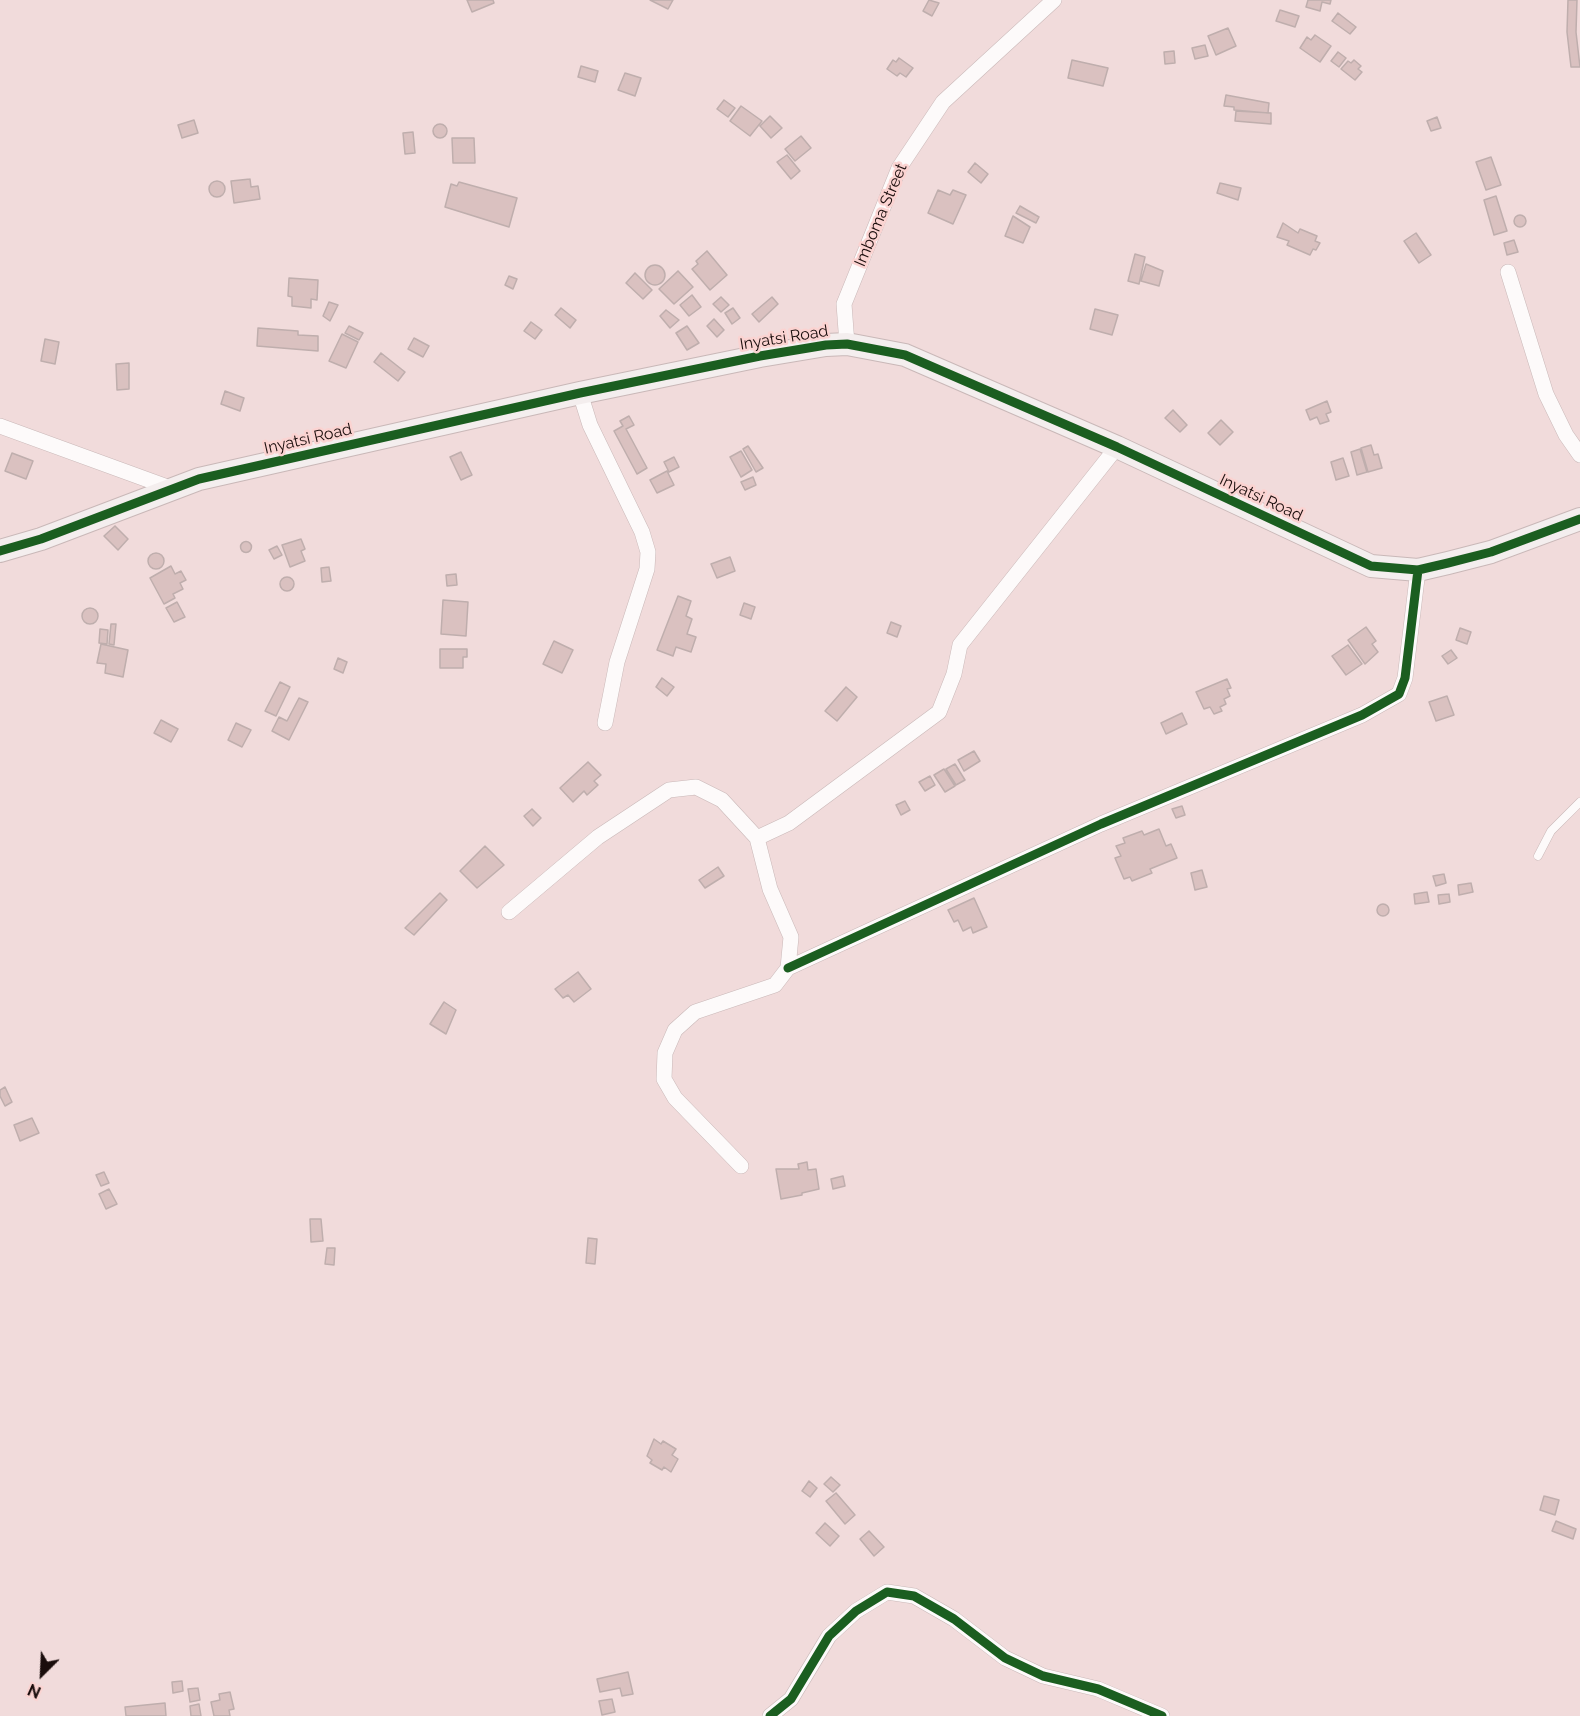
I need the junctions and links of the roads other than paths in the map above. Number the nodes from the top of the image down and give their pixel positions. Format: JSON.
{"nodes":[{"id":1,"x":1054,"y":0,"type":"edge"},
{"id":2,"x":1508,"y":272,"type":"dead end"},
{"id":3,"x":847,"y":344,"type":"junction"},
{"id":4,"x":580,"y":393,"type":"junction"},
{"id":5,"x":0,"y":426,"type":"edge"},
{"id":6,"x":1117,"y":447,"type":"junction"},
{"id":7,"x":1580,"y":454,"type":"edge"},
{"id":8,"x":173,"y":489,"type":"junction"},
{"id":9,"x":1580,"y":519,"type":"edge"},
{"id":10,"x":0,"y":551,"type":"edge"},
{"id":11,"x":1418,"y":570,"type":"junction"},
{"id":12,"x":604,"y":723,"type":"dead end"},
{"id":13,"x":1580,"y":802,"type":"edge"},
{"id":14,"x":757,"y":838,"type":"junction"},
{"id":15,"x":1538,"y":856,"type":"dead end"},
{"id":16,"x":508,"y":912,"type":"dead end"},
{"id":17,"x":788,"y":968,"type":"junction"},
{"id":18,"x":741,"y":1166,"type":"dead end"},
{"id":19,"x":770,"y":1716,"type":"edge"},
{"id":20,"x":1162,"y":1716,"type":"edge"}],
"edges":[{"from":1,"to":3,"type":"street","name":"Imboma Street"},
{"from":2,"to":7,"type":"street"},
{"from":3,"to":4,"type":"street","name":"Inyatsi Road"},
{"from":3,"to":6,"type":"street","name":"Inyatsi Road"},
{"from":4,"to":8,"type":"street","name":"Inyatsi Road"},
{"from":4,"to":12,"type":"street"},
{"from":5,"to":8,"type":"street"},
{"from":6,"to":11,"type":"street","name":"Inyatsi Road"},
{"from":6,"to":14,"type":"street"},
{"from":8,"to":10,"type":"street","name":"Inyatsi Road"},
{"from":9,"to":11,"type":"street","name":"Inyatsi Road"},
{"from":11,"to":17,"type":"street"},
{"from":13,"to":15,"type":"lane"},
{"from":14,"to":16,"type":"street"},
{"from":14,"to":17,"type":"street"},
{"from":17,"to":18,"type":"street"},
{"from":19,"to":20,"type":"street"}]}
